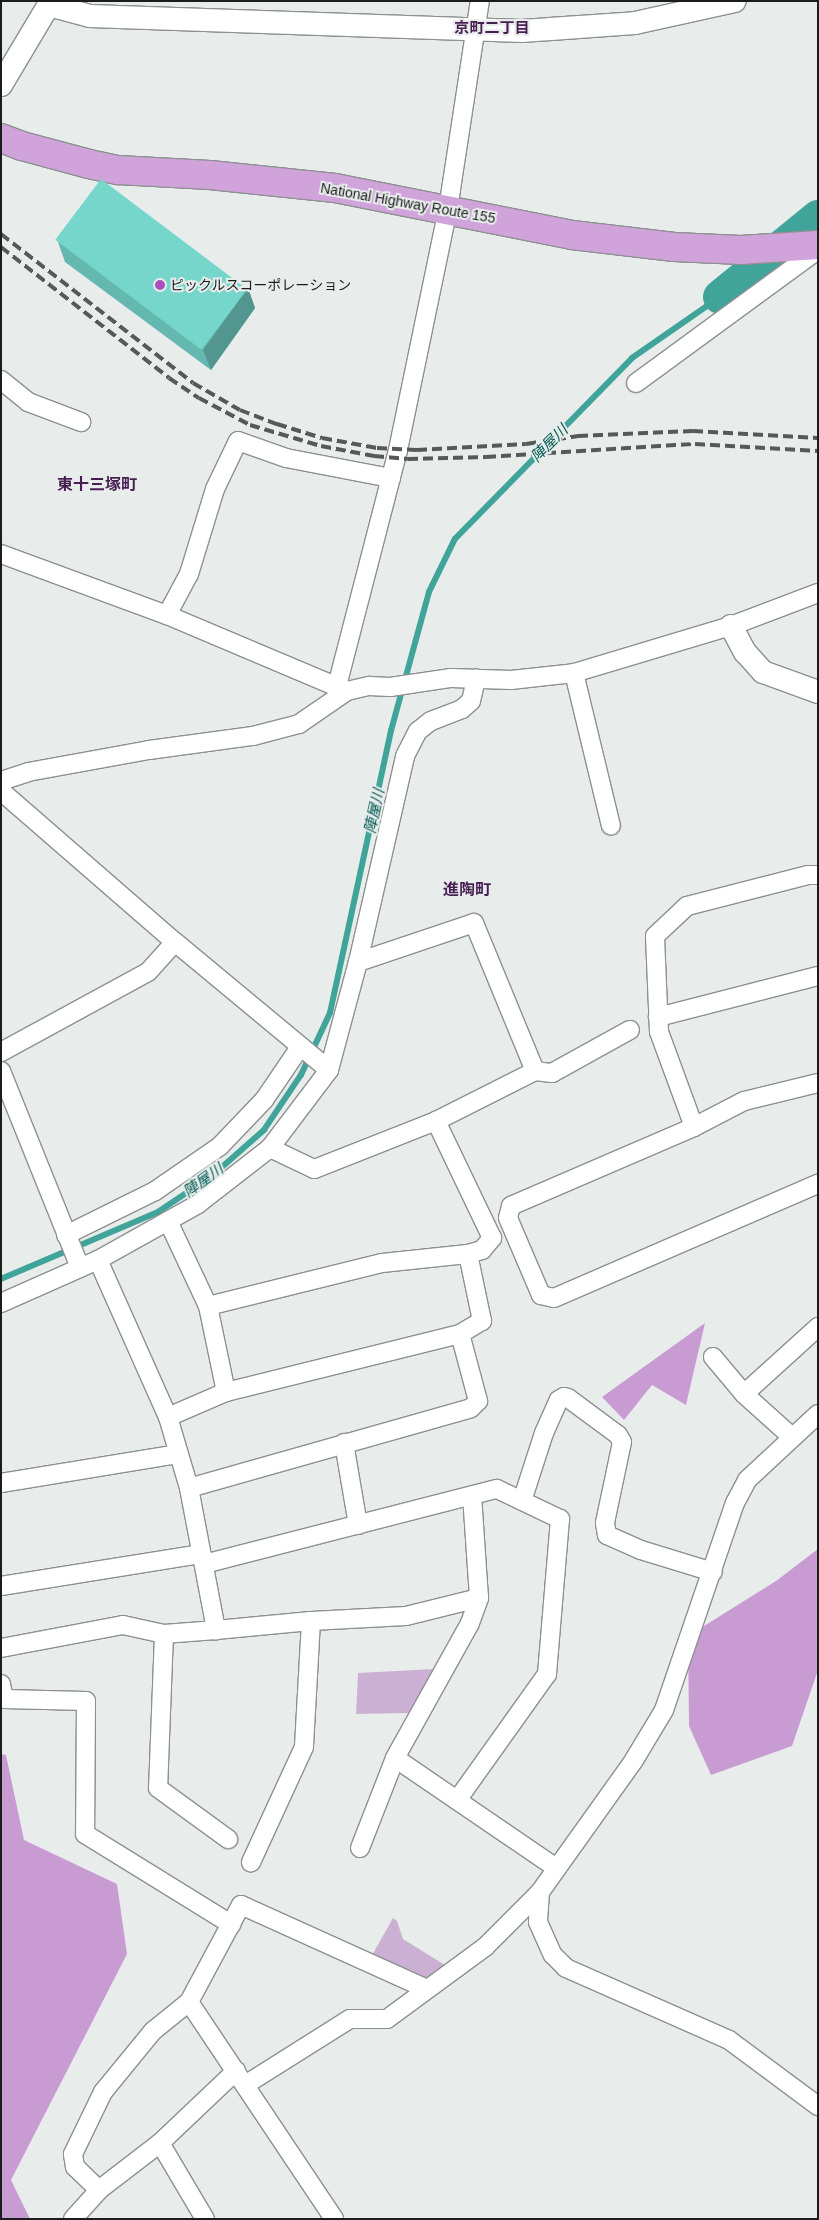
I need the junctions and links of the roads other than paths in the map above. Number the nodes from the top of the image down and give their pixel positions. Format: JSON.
{"nodes":[{"id":1,"x":735,"y":1,"type":"edge"},
{"id":2,"x":50,"y":3,"type":"edge"},
{"id":3,"x":479,"y":4,"type":"edge"},
{"id":4,"x":474,"y":29,"type":"junction"},
{"id":5,"x":1,"y":85,"type":"edge"},
{"id":6,"x":1,"y":138,"type":"edge"},
{"id":7,"x":448,"y":209,"type":"junction"},
{"id":8,"x":816,"y":247,"type":"edge"},
{"id":9,"x":1,"y":380,"type":"edge"},
{"id":10,"x":636,"y":383,"type":"dead end"},
{"id":11,"x":81,"y":422,"type":"dead end"},
{"id":12,"x":391,"y":478,"type":"junction"},
{"id":13,"x":1,"y":554,"type":"edge"},
{"id":14,"x":818,"y":593,"type":"edge"},
{"id":15,"x":167,"y":615,"type":"junction"},
{"id":16,"x":731,"y":626,"type":"junction"},
{"id":17,"x":574,"y":673,"type":"junction"},
{"id":18,"x":476,"y":679,"type":"junction"},
{"id":19,"x":342,"y":688,"type":"junction"},
{"id":20,"x":818,"y":692,"type":"edge"},
{"id":21,"x":1,"y":781,"type":"edge"},
{"id":22,"x":1,"y":791,"type":"edge"},
{"id":23,"x":611,"y":826,"type":"dead end"},
{"id":24,"x":818,"y":876,"type":"edge"},
{"id":25,"x":175,"y":942,"type":"junction"},
{"id":26,"x":358,"y":962,"type":"junction"},
{"id":27,"x":818,"y":976,"type":"edge"},
{"id":28,"x":658,"y":1017,"type":"junction"},
{"id":29,"x":630,"y":1030,"type":"dead end"},
{"id":30,"x":302,"y":1049,"type":"junction"},
{"id":31,"x":1,"y":1052,"type":"edge"},
{"id":32,"x":326,"y":1068,"type":"junction"},
{"id":33,"x":1,"y":1071,"type":"edge"},
{"id":34,"x":535,"y":1071,"type":"junction"},
{"id":35,"x":818,"y":1083,"type":"edge"},
{"id":36,"x":436,"y":1121,"type":"junction"},
{"id":37,"x":694,"y":1126,"type":"junction"},
{"id":38,"x":270,"y":1148,"type":"junction"},
{"id":39,"x":818,"y":1184,"type":"edge"},
{"id":40,"x":168,"y":1221,"type":"junction"},
{"id":41,"x":67,"y":1237,"type":"junction"},
{"id":42,"x":468,"y":1254,"type":"junction"},
{"id":43,"x":98,"y":1260,"type":"junction"},
{"id":44,"x":78,"y":1263,"type":"junction"},
{"id":45,"x":1,"y":1303,"type":"edge"},
{"id":46,"x":208,"y":1306,"type":"junction"},
{"id":47,"x":818,"y":1326,"type":"edge"},
{"id":48,"x":460,"y":1334,"type":"junction"},
{"id":49,"x":713,"y":1357,"type":"dead end"},
{"id":50,"x":226,"y":1392,"type":"junction"},
{"id":51,"x":744,"y":1394,"type":"junction"},
{"id":52,"x":818,"y":1414,"type":"edge"},
{"id":53,"x":168,"y":1417,"type":"junction"},
{"id":54,"x":792,"y":1437,"type":"junction"},
{"id":55,"x":344,"y":1442,"type":"junction"},
{"id":56,"x":179,"y":1454,"type":"junction"},
{"id":57,"x":1,"y":1483,"type":"edge"},
{"id":58,"x":189,"y":1488,"type":"junction"},
{"id":59,"x":472,"y":1496,"type":"junction"},
{"id":60,"x":522,"y":1501,"type":"junction"},
{"id":61,"x":358,"y":1525,"type":"junction"},
{"id":62,"x":202,"y":1559,"type":"junction"},
{"id":63,"x":713,"y":1572,"type":"junction"},
{"id":64,"x":1,"y":1586,"type":"edge"},
{"id":65,"x":479,"y":1598,"type":"junction"},
{"id":66,"x":311,"y":1621,"type":"junction"},
{"id":67,"x":216,"y":1630,"type":"junction"},
{"id":68,"x":164,"y":1634,"type":"junction"},
{"id":69,"x":1,"y":1648,"type":"edge"},
{"id":70,"x":1,"y":1684,"type":"edge"},
{"id":71,"x":395,"y":1758,"type":"junction"},
{"id":72,"x":457,"y":1800,"type":"junction"},
{"id":73,"x":228,"y":1839,"type":"dead end"},
{"id":74,"x":360,"y":1848,"type":"dead end"},
{"id":75,"x":251,"y":1862,"type":"dead end"},
{"id":76,"x":556,"y":1868,"type":"junction"},
{"id":77,"x":540,"y":1892,"type":"junction"},
{"id":78,"x":231,"y":1924,"type":"junction"},
{"id":79,"x":427,"y":1989,"type":"junction"},
{"id":80,"x":189,"y":2002,"type":"junction"},
{"id":81,"x":240,"y":2078,"type":"junction"},
{"id":82,"x":818,"y":2106,"type":"edge"},
{"id":83,"x":160,"y":2143,"type":"junction"},
{"id":84,"x":99,"y":2190,"type":"junction"},
{"id":85,"x":73,"y":2219,"type":"edge"},
{"id":86,"x":205,"y":2219,"type":"edge"},
{"id":87,"x":334,"y":2219,"type":"edge"}],
"edges":[{"from":1,"to":4,"type":"street"},
{"from":2,"to":4,"type":"street"},
{"from":2,"to":5,"type":"street"},
{"from":3,"to":4,"type":"street"},
{"from":4,"to":7,"type":"street"},
{"from":6,"to":7,"type":"highway","name":"National Highway Route 155"},
{"from":7,"to":8,"type":"highway","name":"National Highway Route 155"},
{"from":7,"to":12,"type":"street"},
{"from":8,"to":10,"type":"street"},
{"from":9,"to":11,"type":"street"},
{"from":12,"to":15,"type":"street"},
{"from":12,"to":19,"type":"street"},
{"from":13,"to":15,"type":"street"},
{"from":14,"to":16,"type":"street"},
{"from":15,"to":19,"type":"street"},
{"from":16,"to":17,"type":"street"},
{"from":16,"to":20,"type":"street"},
{"from":17,"to":18,"type":"street"},
{"from":17,"to":23,"type":"street"},
{"from":18,"to":19,"type":"street"},
{"from":18,"to":26,"type":"street"},
{"from":19,"to":21,"type":"street"},
{"from":22,"to":25,"type":"street"},
{"from":24,"to":28,"type":"street"},
{"from":25,"to":30,"type":"street"},
{"from":25,"to":31,"type":"street"},
{"from":26,"to":32,"type":"street"},
{"from":26,"to":34,"type":"street"},
{"from":27,"to":28,"type":"street"},
{"from":28,"to":37,"type":"street"},
{"from":29,"to":34,"type":"street"},
{"from":30,"to":32,"type":"street"},
{"from":30,"to":41,"type":"street"},
{"from":32,"to":38,"type":"street"},
{"from":33,"to":41,"type":"street"},
{"from":34,"to":36,"type":"street"},
{"from":35,"to":37,"type":"street"},
{"from":36,"to":38,"type":"street"},
{"from":36,"to":42,"type":"street"},
{"from":37,"to":39,"type":"street"},
{"from":38,"to":40,"type":"street"},
{"from":40,"to":43,"type":"street"},
{"from":40,"to":46,"type":"street"},
{"from":41,"to":44,"type":"street"},
{"from":42,"to":46,"type":"street"},
{"from":42,"to":48,"type":"street"},
{"from":43,"to":44,"type":"street"},
{"from":43,"to":53,"type":"street"},
{"from":44,"to":45,"type":"street"},
{"from":46,"to":50,"type":"street"},
{"from":47,"to":51,"type":"street"},
{"from":48,"to":50,"type":"street"},
{"from":48,"to":55,"type":"street"},
{"from":49,"to":51,"type":"street"},
{"from":50,"to":53,"type":"street"},
{"from":51,"to":54,"type":"street"},
{"from":52,"to":54,"type":"street"},
{"from":53,"to":56,"type":"street"},
{"from":54,"to":63,"type":"street"},
{"from":55,"to":58,"type":"street"},
{"from":55,"to":61,"type":"street"},
{"from":56,"to":57,"type":"street"},
{"from":56,"to":58,"type":"street"},
{"from":58,"to":62,"type":"street"},
{"from":59,"to":60,"type":"street"},
{"from":59,"to":61,"type":"street"},
{"from":59,"to":65,"type":"street"},
{"from":60,"to":63,"type":"street"},
{"from":60,"to":72,"type":"street"},
{"from":61,"to":62,"type":"street"},
{"from":62,"to":64,"type":"street"},
{"from":62,"to":67,"type":"street"},
{"from":63,"to":76,"type":"street"},
{"from":65,"to":66,"type":"street"},
{"from":65,"to":71,"type":"street"},
{"from":66,"to":67,"type":"street"},
{"from":66,"to":75,"type":"street"},
{"from":67,"to":68,"type":"street"},
{"from":68,"to":69,"type":"street"},
{"from":68,"to":73,"type":"street"},
{"from":70,"to":78,"type":"street"},
{"from":71,"to":72,"type":"street"},
{"from":71,"to":74,"type":"street"},
{"from":72,"to":76,"type":"street"},
{"from":76,"to":77,"type":"street"},
{"from":77,"to":79,"type":"street"},
{"from":77,"to":82,"type":"street"},
{"from":78,"to":79,"type":"street"},
{"from":78,"to":80,"type":"street"},
{"from":79,"to":81,"type":"street"},
{"from":80,"to":81,"type":"street"},
{"from":80,"to":84,"type":"street"},
{"from":81,"to":83,"type":"street"},
{"from":81,"to":87,"type":"street"},
{"from":83,"to":84,"type":"street"},
{"from":83,"to":86,"type":"street"},
{"from":84,"to":85,"type":"street"}]}
